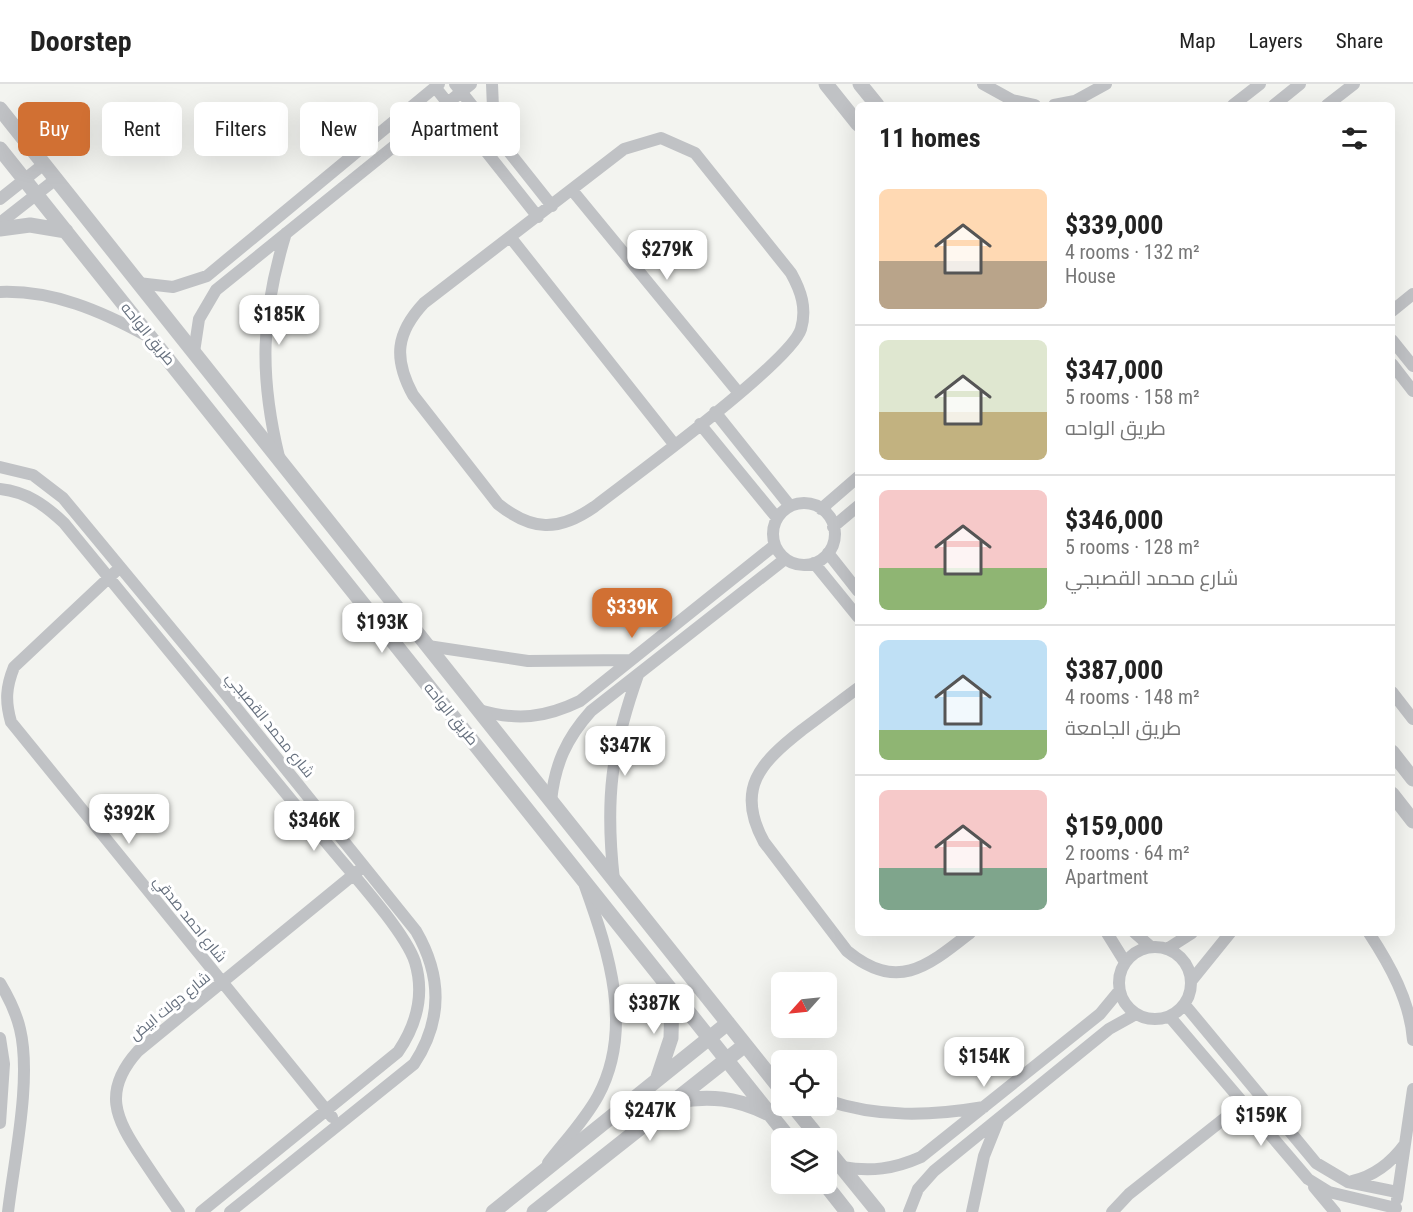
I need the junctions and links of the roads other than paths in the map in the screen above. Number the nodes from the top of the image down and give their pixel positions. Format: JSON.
{"nodes":[{"id":1,"x":492,"y":84,"type":"edge"},
{"id":2,"x":826,"y":84,"type":"edge"},
{"id":3,"x":860,"y":84,"type":"edge"},
{"id":4,"x":983,"y":84,"type":"edge"},
{"id":5,"x":1106,"y":84,"type":"edge"},
{"id":6,"x":1260,"y":84,"type":"edge"},
{"id":7,"x":1300,"y":84,"type":"edge"},
{"id":8,"x":1354,"y":84,"type":"edge"},
{"id":9,"x":437,"y":86,"type":"edge"},
{"id":10,"x":462,"y":87,"type":"edge"},
{"id":11,"x":447,"y":102,"type":"edge"},
{"id":12,"x":449,"y":102,"type":"edge"},
{"id":13,"x":472,"y":102,"type":"edge"},
{"id":14,"x":493,"y":102,"type":"edge"},
{"id":15,"x":875,"y":102,"type":"edge"},
{"id":16,"x":1021,"y":102,"type":"edge"},
{"id":17,"x":1070,"y":102,"type":"edge"},
{"id":18,"x":1237,"y":102,"type":"edge"},
{"id":19,"x":1278,"y":102,"type":"edge"},
{"id":20,"x":1332,"y":102,"type":"edge"},
{"id":21,"x":0,"y":109,"type":"edge"},
{"id":22,"x":855,"y":120,"type":"edge"},
{"id":23,"x":0,"y":149,"type":"edge"},
{"id":24,"x":390,"y":149,"type":"edge"},
{"id":25,"x":490,"y":156,"type":"edge"},
{"id":26,"x":512,"y":156,"type":"edge"},
{"id":27,"x":44,"y":164,"type":"junction"},
{"id":28,"x":24,"y":179,"type":"junction"},
{"id":29,"x":56,"y":179,"type":"junction"},
{"id":30,"x":572,"y":190,"type":"junction"},
{"id":31,"x":36,"y":194,"type":"junction"},
{"id":32,"x":0,"y":199,"type":"edge"},
{"id":33,"x":552,"y":206,"type":"junction"},
{"id":34,"x":538,"y":217,"type":"junction"},
{"id":35,"x":0,"y":223,"type":"edge"},
{"id":36,"x":0,"y":228,"type":"edge"},
{"id":37,"x":66,"y":231,"type":"junction"},
{"id":38,"x":286,"y":233,"type":"junction"},
{"id":39,"x":511,"y":238,"type":"junction"},
{"id":40,"x":138,"y":283,"type":"junction"},
{"id":41,"x":0,"y":292,"type":"edge"},
{"id":42,"x":1413,"y":294,"type":"edge"},
{"id":43,"x":1395,"y":309,"type":"edge"},
{"id":44,"x":151,"y":338,"type":"junction"},
{"id":45,"x":1395,"y":344,"type":"edge"},
{"id":46,"x":194,"y":352,"type":"junction"},
{"id":47,"x":1413,"y":366,"type":"edge"},
{"id":48,"x":1395,"y":368,"type":"edge"},
{"id":49,"x":1413,"y":391,"type":"edge"},
{"id":50,"x":738,"y":392,"type":"junction"},
{"id":51,"x":715,"y":412,"type":"junction"},
{"id":52,"x":700,"y":424,"type":"junction"},
{"id":53,"x":674,"y":444,"type":"junction"},
{"id":54,"x":279,"y":459,"type":"junction"},
{"id":55,"x":0,"y":466,"type":"edge"},
{"id":56,"x":855,"y":480,"type":"edge"},
{"id":57,"x":0,"y":489,"type":"edge"},
{"id":58,"x":790,"y":506,"type":"junction"},
{"id":59,"x":821,"y":509,"type":"junction"},
{"id":60,"x":855,"y":509,"type":"edge"},
{"id":61,"x":777,"y":518,"type":"junction"},
{"id":62,"x":833,"y":527,"type":"junction"},
{"id":63,"x":775,"y":545,"type":"junction"},
{"id":64,"x":828,"y":553,"type":"junction"},
{"id":65,"x":785,"y":559,"type":"junction"},
{"id":66,"x":814,"y":563,"type":"junction"},
{"id":67,"x":120,"y":567,"type":"junction"},
{"id":68,"x":109,"y":577,"type":"junction"},
{"id":69,"x":855,"y":587,"type":"edge"},
{"id":70,"x":855,"y":613,"type":"edge"},
{"id":71,"x":428,"y":646,"type":"junction"},
{"id":72,"x":630,"y":660,"type":"junction"},
{"id":73,"x":638,"y":675,"type":"junction"},
{"id":74,"x":855,"y":690,"type":"edge"},
{"id":75,"x":1395,"y":696,"type":"edge"},
{"id":76,"x":479,"y":710,"type":"junction"},
{"id":77,"x":1413,"y":718,"type":"edge"},
{"id":78,"x":1395,"y":756,"type":"edge"},
{"id":79,"x":1413,"y":779,"type":"edge"},
{"id":80,"x":1395,"y":799,"type":"edge"},
{"id":81,"x":551,"y":801,"type":"junction"},
{"id":82,"x":1413,"y":821,"type":"edge"},
{"id":83,"x":364,"y":866,"type":"junction"},
{"id":84,"x":353,"y":876,"type":"junction"},
{"id":85,"x":583,"y":880,"type":"junction"},
{"id":86,"x":614,"y":880,"type":"junction"},
{"id":87,"x":966,"y":936,"type":"edge"},
{"id":88,"x":1109,"y":936,"type":"edge"},
{"id":89,"x":1138,"y":936,"type":"edge"},
{"id":90,"x":1187,"y":936,"type":"edge"},
{"id":91,"x":1228,"y":936,"type":"edge"},
{"id":92,"x":1371,"y":936,"type":"edge"},
{"id":93,"x":1151,"y":947,"type":"junction"},
{"id":94,"x":1167,"y":949,"type":"junction"},
{"id":95,"x":1125,"y":962,"type":"junction"},
{"id":96,"x":1192,"y":980,"type":"junction"},
{"id":97,"x":0,"y":983,"type":"edge"},
{"id":98,"x":222,"y":983,"type":"junction"},
{"id":99,"x":1119,"y":991,"type":"junction"},
{"id":100,"x":672,"y":993,"type":"junction"},
{"id":101,"x":1185,"y":1005,"type":"junction"},
{"id":102,"x":1136,"y":1014,"type":"junction"},
{"id":103,"x":1170,"y":1017,"type":"junction"},
{"id":104,"x":728,"y":1023,"type":"junction"},
{"id":105,"x":0,"y":1038,"type":"edge"},
{"id":106,"x":709,"y":1038,"type":"junction"},
{"id":107,"x":1413,"y":1040,"type":"edge"},
{"id":108,"x":745,"y":1045,"type":"junction"},
{"id":109,"x":726,"y":1060,"type":"junction"},
{"id":110,"x":771,"y":1074,"type":"edge"},
{"id":111,"x":657,"y":1080,"type":"junction"},
{"id":112,"x":1413,"y":1089,"type":"edge"},
{"id":113,"x":674,"y":1101,"type":"junction"},
{"id":114,"x":837,"y":1103,"type":"edge"},
{"id":115,"x":990,"y":1103,"type":"junction"},
{"id":116,"x":1244,"y":1103,"type":"junction"},
{"id":117,"x":328,"y":1112,"type":"junction"},
{"id":118,"x":770,"y":1114,"type":"junction"},
{"id":119,"x":801,"y":1116,"type":"edge"},
{"id":120,"x":1003,"y":1116,"type":"junction"},
{"id":121,"x":0,"y":1123,"type":"edge"},
{"id":122,"x":339,"y":1125,"type":"junction"},
{"id":123,"x":781,"y":1128,"type":"edge"},
{"id":124,"x":811,"y":1128,"type":"edge"},
{"id":125,"x":1406,"y":1143,"type":"junction"},
{"id":126,"x":837,"y":1161,"type":"edge"},
{"id":127,"x":842,"y":1167,"type":"junction"},
{"id":128,"x":539,"y":1175,"type":"junction"},
{"id":129,"x":1308,"y":1179,"type":"junction"},
{"id":130,"x":1348,"y":1182,"type":"junction"},
{"id":131,"x":1398,"y":1192,"type":"junction"},
{"id":132,"x":833,"y":1194,"type":"edge"},
{"id":133,"x":1395,"y":1210,"type":"edge"},
{"id":134,"x":8,"y":1212,"type":"edge"},
{"id":135,"x":178,"y":1212,"type":"edge"},
{"id":136,"x":201,"y":1212,"type":"edge"},
{"id":137,"x":230,"y":1212,"type":"edge"},
{"id":138,"x":493,"y":1212,"type":"edge"},
{"id":139,"x":534,"y":1212,"type":"edge"},
{"id":140,"x":848,"y":1212,"type":"edge"},
{"id":141,"x":878,"y":1212,"type":"edge"},
{"id":142,"x":909,"y":1212,"type":"edge"},
{"id":143,"x":972,"y":1212,"type":"edge"},
{"id":144,"x":1112,"y":1212,"type":"edge"},
{"id":145,"x":1335,"y":1212,"type":"edge"}],
"edges":[{"from":1,"to":14,"type":"street"},
{"from":2,"to":22,"type":"street"},
{"from":3,"to":15,"type":"street"},
{"from":4,"to":16,"type":"street"},
{"from":5,"to":17,"type":"street"},
{"from":6,"to":18,"type":"street"},
{"from":7,"to":19,"type":"street"},
{"from":8,"to":20,"type":"street"},
{"from":9,"to":11,"type":"street"},
{"from":9,"to":40,"type":"street"},
{"from":10,"to":12,"type":"street"},
{"from":10,"to":13,"type":"street"},
{"from":21,"to":27,"type":"street","name":"طريق الواحه"},
{"from":23,"to":28,"type":"street","name":"طريق الواحه"},
{"from":24,"to":38,"type":"street"},
{"from":25,"to":34,"type":"street"},
{"from":26,"to":33,"type":"street"},
{"from":27,"to":28,"type":"street"},
{"from":27,"to":29,"type":"street","name":"طريق الواحه"},
{"from":28,"to":31,"type":"street","name":"طريق الواحه"},
{"from":28,"to":32,"type":"street"},
{"from":29,"to":31,"type":"street"},
{"from":29,"to":40,"type":"street","name":"طريق الواحه"},
{"from":30,"to":33,"type":"street"},
{"from":30,"to":50,"type":"street"},
{"from":30,"to":50,"type":"street"},
{"from":31,"to":35,"type":"street"},
{"from":31,"to":37,"type":"street","name":"طريق الواحه"},
{"from":33,"to":34,"type":"street"},
{"from":34,"to":39,"type":"street"},
{"from":36,"to":37,"type":"street"},
{"from":37,"to":44,"type":"street","name":"طريق الواحه"},
{"from":38,"to":46,"type":"street"},
{"from":38,"to":54,"type":"street"},
{"from":39,"to":53,"type":"street"},
{"from":39,"to":53,"type":"street"},
{"from":40,"to":46,"type":"street","name":"طريق الواحه"},
{"from":41,"to":44,"type":"street"},
{"from":42,"to":43,"type":"street"},
{"from":44,"to":85,"type":"street","name":"طريق الواحه"},
{"from":45,"to":47,"type":"street"},
{"from":46,"to":54,"type":"street","name":"طريق الواحه"},
{"from":48,"to":49,"type":"street"},
{"from":50,"to":51,"type":"street"},
{"from":51,"to":52,"type":"street"},
{"from":51,"to":58,"type":"street"},
{"from":52,"to":53,"type":"street"},
{"from":52,"to":61,"type":"street"},
{"from":54,"to":71,"type":"street","name":"طريق الواحه"},
{"from":55,"to":67,"type":"street","name":"شارع محمد القصبجي"},
{"from":56,"to":59,"type":"street"},
{"from":57,"to":68,"type":"street","name":"شارع محمد القصبجي"},
{"from":58,"to":59,"type":"street"},
{"from":58,"to":61,"type":"street"},
{"from":59,"to":62,"type":"street"},
{"from":60,"to":62,"type":"street"},
{"from":61,"to":63,"type":"street"},
{"from":62,"to":64,"type":"street"},
{"from":63,"to":65,"type":"street"},
{"from":63,"to":72,"type":"street"},
{"from":64,"to":66,"type":"street"},
{"from":64,"to":69,"type":"street"},
{"from":65,"to":66,"type":"street"},
{"from":65,"to":73,"type":"street"},
{"from":66,"to":70,"type":"street"},
{"from":67,"to":68,"type":"street","name":"شارع احمد صدقي"},
{"from":67,"to":83,"type":"street","name":"شارع محمد القصبجي"},
{"from":68,"to":84,"type":"street","name":"شارع محمد القصبجي"},
{"from":68,"to":98,"type":"street","name":"شارع احمد صدقي"},
{"from":71,"to":72,"type":"street"},
{"from":71,"to":76,"type":"street","name":"طريق الواحه"},
{"from":72,"to":76,"type":"street"},
{"from":73,"to":81,"type":"street"},
{"from":73,"to":86,"type":"street"},
{"from":74,"to":87,"type":"street"},
{"from":75,"to":77,"type":"street"},
{"from":76,"to":81,"type":"street","name":"طريق الواحه"},
{"from":78,"to":79,"type":"street"},
{"from":80,"to":82,"type":"street"},
{"from":81,"to":86,"type":"street","name":"طريق الواحه"},
{"from":83,"to":84,"type":"street","name":"شارع دولت ابيض"},
{"from":83,"to":122,"type":"street","name":"شارع محمد القصبجي"},
{"from":84,"to":98,"type":"street","name":"شارع دولت ابيض"},
{"from":84,"to":117,"type":"street","name":"شارع محمد القصبجي"},
{"from":85,"to":100,"type":"street","name":"طريق الواحه"},
{"from":85,"to":128,"type":"street"},
{"from":86,"to":104,"type":"street","name":"طريق الواحه"},
{"from":88,"to":95,"type":"street"},
{"from":89,"to":93,"type":"street"},
{"from":90,"to":94,"type":"street"},
{"from":91,"to":96,"type":"street"},
{"from":92,"to":107,"type":"street"},
{"from":93,"to":94,"type":"street"},
{"from":93,"to":95,"type":"street"},
{"from":94,"to":96,"type":"street"},
{"from":95,"to":99,"type":"street"},
{"from":96,"to":101,"type":"street"},
{"from":97,"to":134,"type":"street"},
{"from":98,"to":117,"type":"street","name":"شارع احمد صدقي"},
{"from":98,"to":135,"type":"street","name":"شارع دولت ابيض"},
{"from":99,"to":102,"type":"street"},
{"from":99,"to":115,"type":"street"},
{"from":100,"to":106,"type":"street","name":"طريق الواحه"},
{"from":100,"to":111,"type":"street"},
{"from":101,"to":103,"type":"street"},
{"from":101,"to":130,"type":"street"},
{"from":102,"to":103,"type":"street"},
{"from":102,"to":120,"type":"street"},
{"from":103,"to":116,"type":"street"},
{"from":104,"to":106,"type":"street"},
{"from":104,"to":108,"type":"street","name":"طريق الواحه"},
{"from":105,"to":121,"type":"street"},
{"from":106,"to":109,"type":"street","name":"طريق الواحه"},
{"from":106,"to":111,"type":"street"},
{"from":108,"to":109,"type":"street"},
{"from":108,"to":110,"type":"street","name":"طريق الواحه"},
{"from":109,"to":113,"type":"street"},
{"from":109,"to":118,"type":"street","name":"طريق الواحه"},
{"from":111,"to":128,"type":"street"},
{"from":112,"to":125,"type":"street"},
{"from":113,"to":118,"type":"street"},
{"from":113,"to":139,"type":"street"},
{"from":114,"to":115,"type":"street"},
{"from":115,"to":120,"type":"street"},
{"from":115,"to":127,"type":"street"},
{"from":116,"to":129,"type":"street"},
{"from":116,"to":144,"type":"street"},
{"from":117,"to":122,"type":"street","name":"شارع احمد صدقي"},
{"from":117,"to":136,"type":"street","name":"شارع محمد القصبجي"},
{"from":118,"to":123,"type":"street","name":"طريق الواحه"},
{"from":119,"to":124,"type":"street"},
{"from":120,"to":142,"type":"street"},
{"from":120,"to":143,"type":"street"},
{"from":122,"to":137,"type":"street","name":"شارع محمد القصبجي"},
{"from":125,"to":130,"type":"street"},
{"from":125,"to":131,"type":"street"},
{"from":126,"to":127,"type":"street"},
{"from":127,"to":141,"type":"street"},
{"from":128,"to":138,"type":"street"},
{"from":129,"to":133,"type":"street"},
{"from":129,"to":145,"type":"street"},
{"from":130,"to":131,"type":"street"},
{"from":131,"to":133,"type":"street"},
{"from":132,"to":140,"type":"street"}]}
